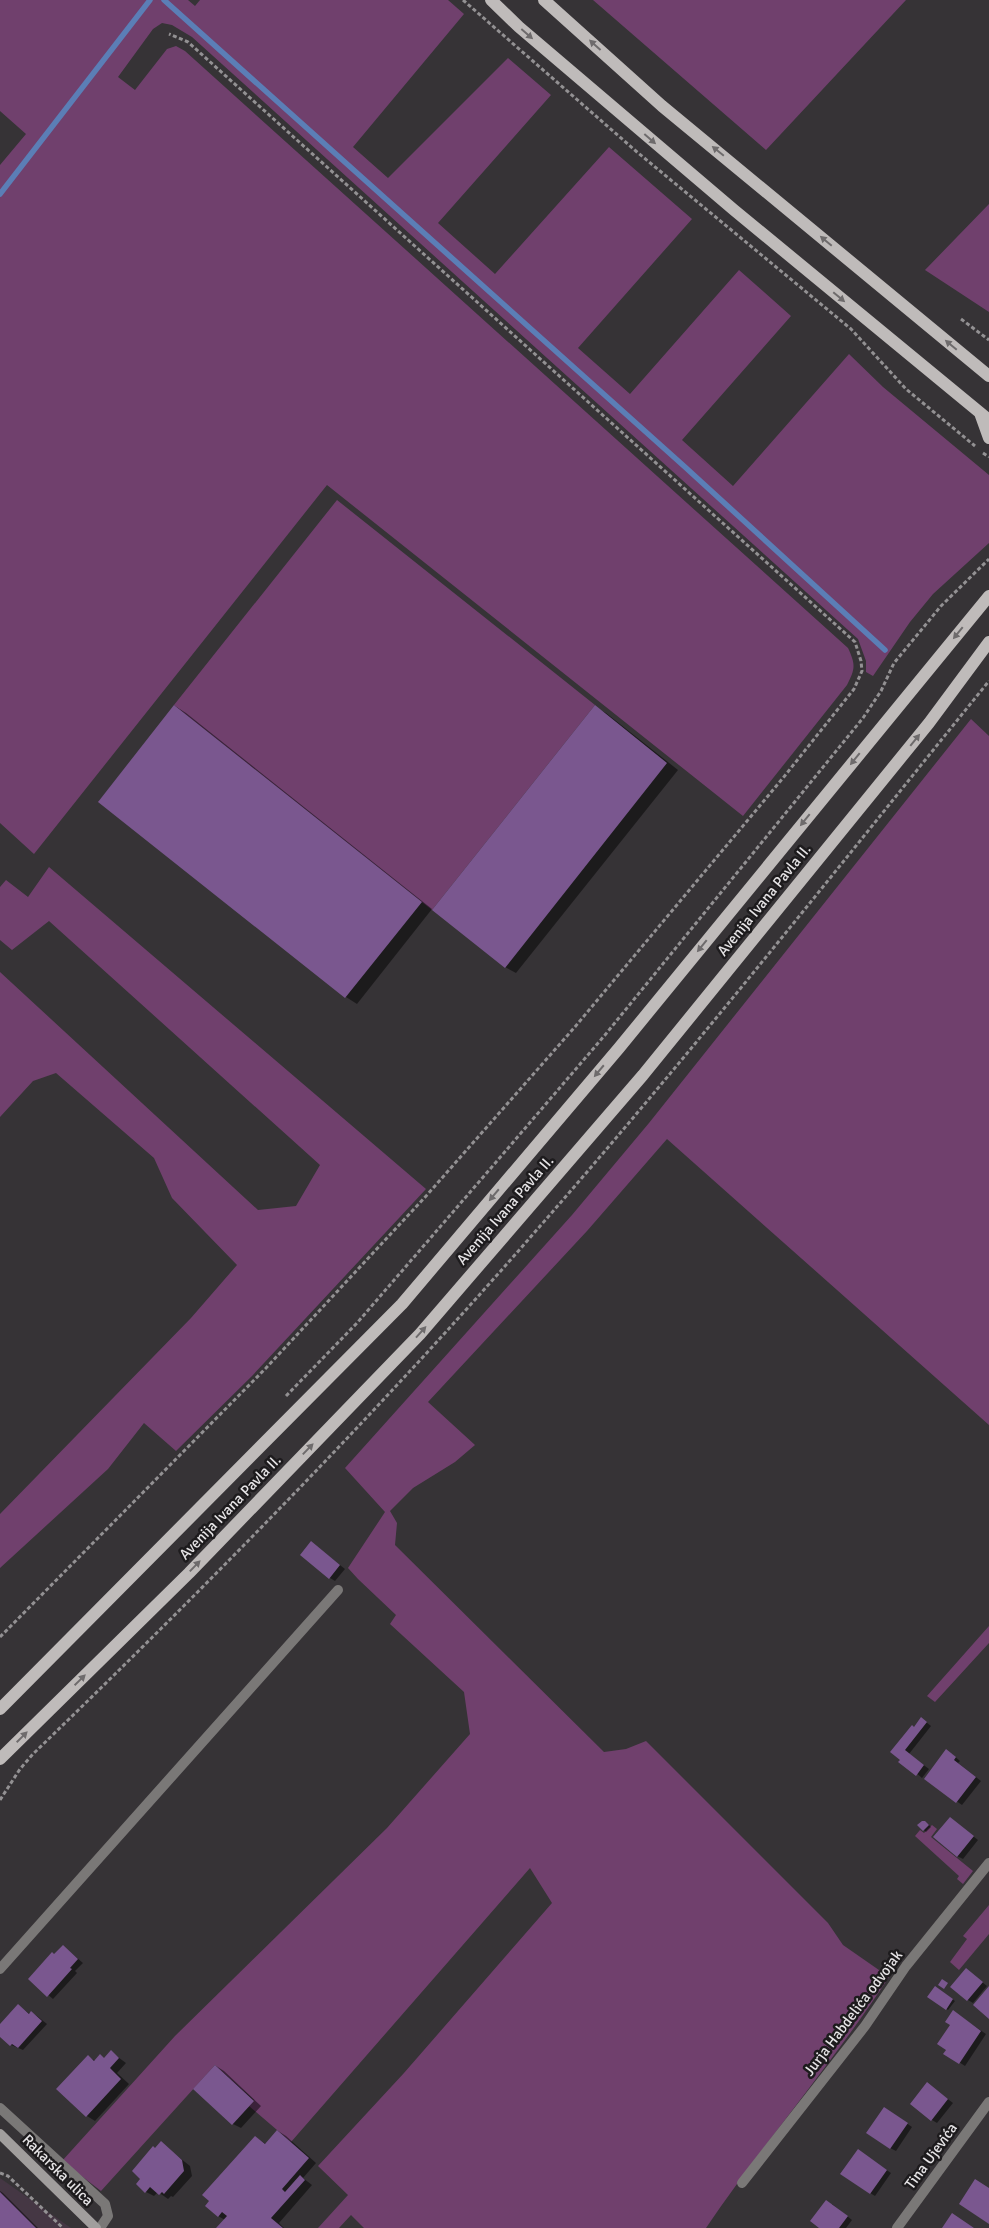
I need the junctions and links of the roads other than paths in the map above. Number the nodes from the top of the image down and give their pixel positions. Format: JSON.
{"nodes":[{"id":1,"x":491,"y":0,"type":"edge"},
{"id":2,"x":544,"y":0,"type":"edge"},
{"id":3,"x":989,"y":376,"type":"edge"},
{"id":4,"x":985,"y":417,"type":"edge"},
{"id":5,"x":989,"y":438,"type":"edge"},
{"id":6,"x":989,"y":596,"type":"edge"},
{"id":7,"x":989,"y":642,"type":"edge"},
{"id":8,"x":338,"y":1590,"type":"dead end"},
{"id":9,"x":0,"y":1709,"type":"edge"},
{"id":10,"x":0,"y":1759,"type":"edge"},
{"id":11,"x":989,"y":1863,"type":"edge"},
{"id":12,"x":0,"y":1969,"type":"edge"},
{"id":13,"x":989,"y":2102,"type":"edge"},
{"id":14,"x":0,"y":2108,"type":"edge"},
{"id":15,"x":0,"y":2134,"type":"edge"},
{"id":16,"x":742,"y":2183,"type":"dead end"},
{"id":17,"x":96,"y":2228,"type":"edge"},
{"id":18,"x":100,"y":2228,"type":"edge"},
{"id":19,"x":897,"y":2228,"type":"edge"}],
"edges":[{"from":1,"to":4,"type":"main road","one_way":true},
{"from":3,"to":2,"type":"main road","one_way":true},
{"from":4,"to":5,"type":"main road"},
{"from":6,"to":9,"type":"main road","name":"Avenija Ivana Pavla II.","one_way":true},
{"from":10,"to":7,"type":"main road","name":"Avenija Ivana Pavla II.","one_way":true},
{"from":8,"to":12,"type":"street"},
{"from":11,"to":16,"type":"street","name":"Jurja Habdelića odvojak"},
{"from":13,"to":19,"type":"street","name":"Tina Ujevića"},
{"from":14,"to":18,"type":"street"},
{"from":15,"to":17,"type":"main road","name":"Rakarska ulica"}]}
